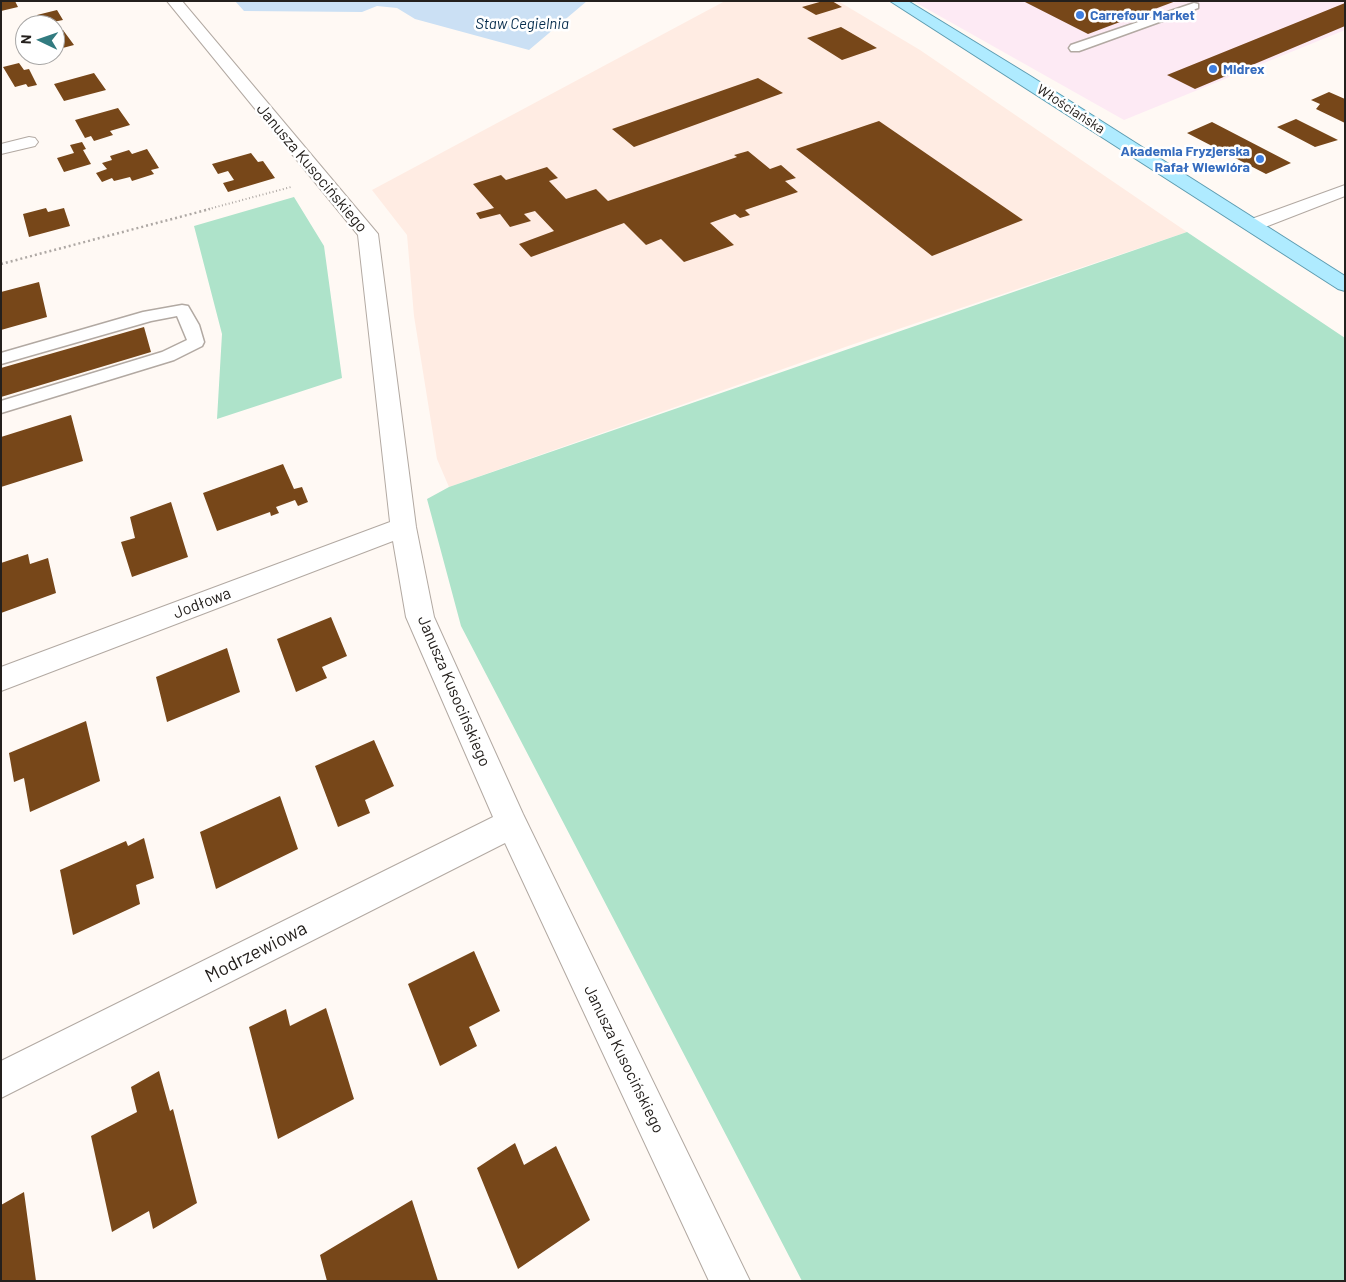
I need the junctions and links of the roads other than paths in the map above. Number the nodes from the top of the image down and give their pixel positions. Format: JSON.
{"nodes":[{"id":1,"x":174,"y":1,"type":"edge"},
{"id":2,"x":897,"y":1,"type":"edge"},
{"id":3,"x":1194,"y":6,"type":"dead end"},
{"id":4,"x":1075,"y":48,"type":"dead end"},
{"id":5,"x":29,"y":142,"type":"dead end"},
{"id":6,"x":1,"y":148,"type":"edge"},
{"id":7,"x":1345,"y":190,"type":"edge"},
{"id":8,"x":1253,"y":225,"type":"junction"},
{"id":9,"x":1345,"y":285,"type":"edge"},
{"id":10,"x":1,"y":359,"type":"edge"},
{"id":11,"x":1,"y":407,"type":"edge"},
{"id":12,"x":403,"y":527,"type":"junction"},
{"id":13,"x":1,"y":680,"type":"edge"},
{"id":14,"x":512,"y":824,"type":"junction"},
{"id":15,"x":1,"y":1080,"type":"edge"},
{"id":16,"x":730,"y":1281,"type":"edge"}],
"edges":[{"from":1,"to":12,"type":"street","name":"Janusza Kusocińskiego"},
{"from":2,"to":8,"type":"main road","name":"Włościańska"},
{"from":3,"to":4,"type":"lane"},
{"from":5,"to":6,"type":"street"},
{"from":7,"to":8,"type":"street"},
{"from":8,"to":9,"type":"main road","name":"Włościańska"},
{"from":10,"to":11,"type":"lane"},
{"from":12,"to":13,"type":"street","name":"Jodłowa"},
{"from":12,"to":14,"type":"street","name":"Janusza Kusocińskiego"},
{"from":14,"to":15,"type":"street","name":"Modrzewiowa"},
{"from":14,"to":16,"type":"street","name":"Janusza Kusocińskiego"}]}
